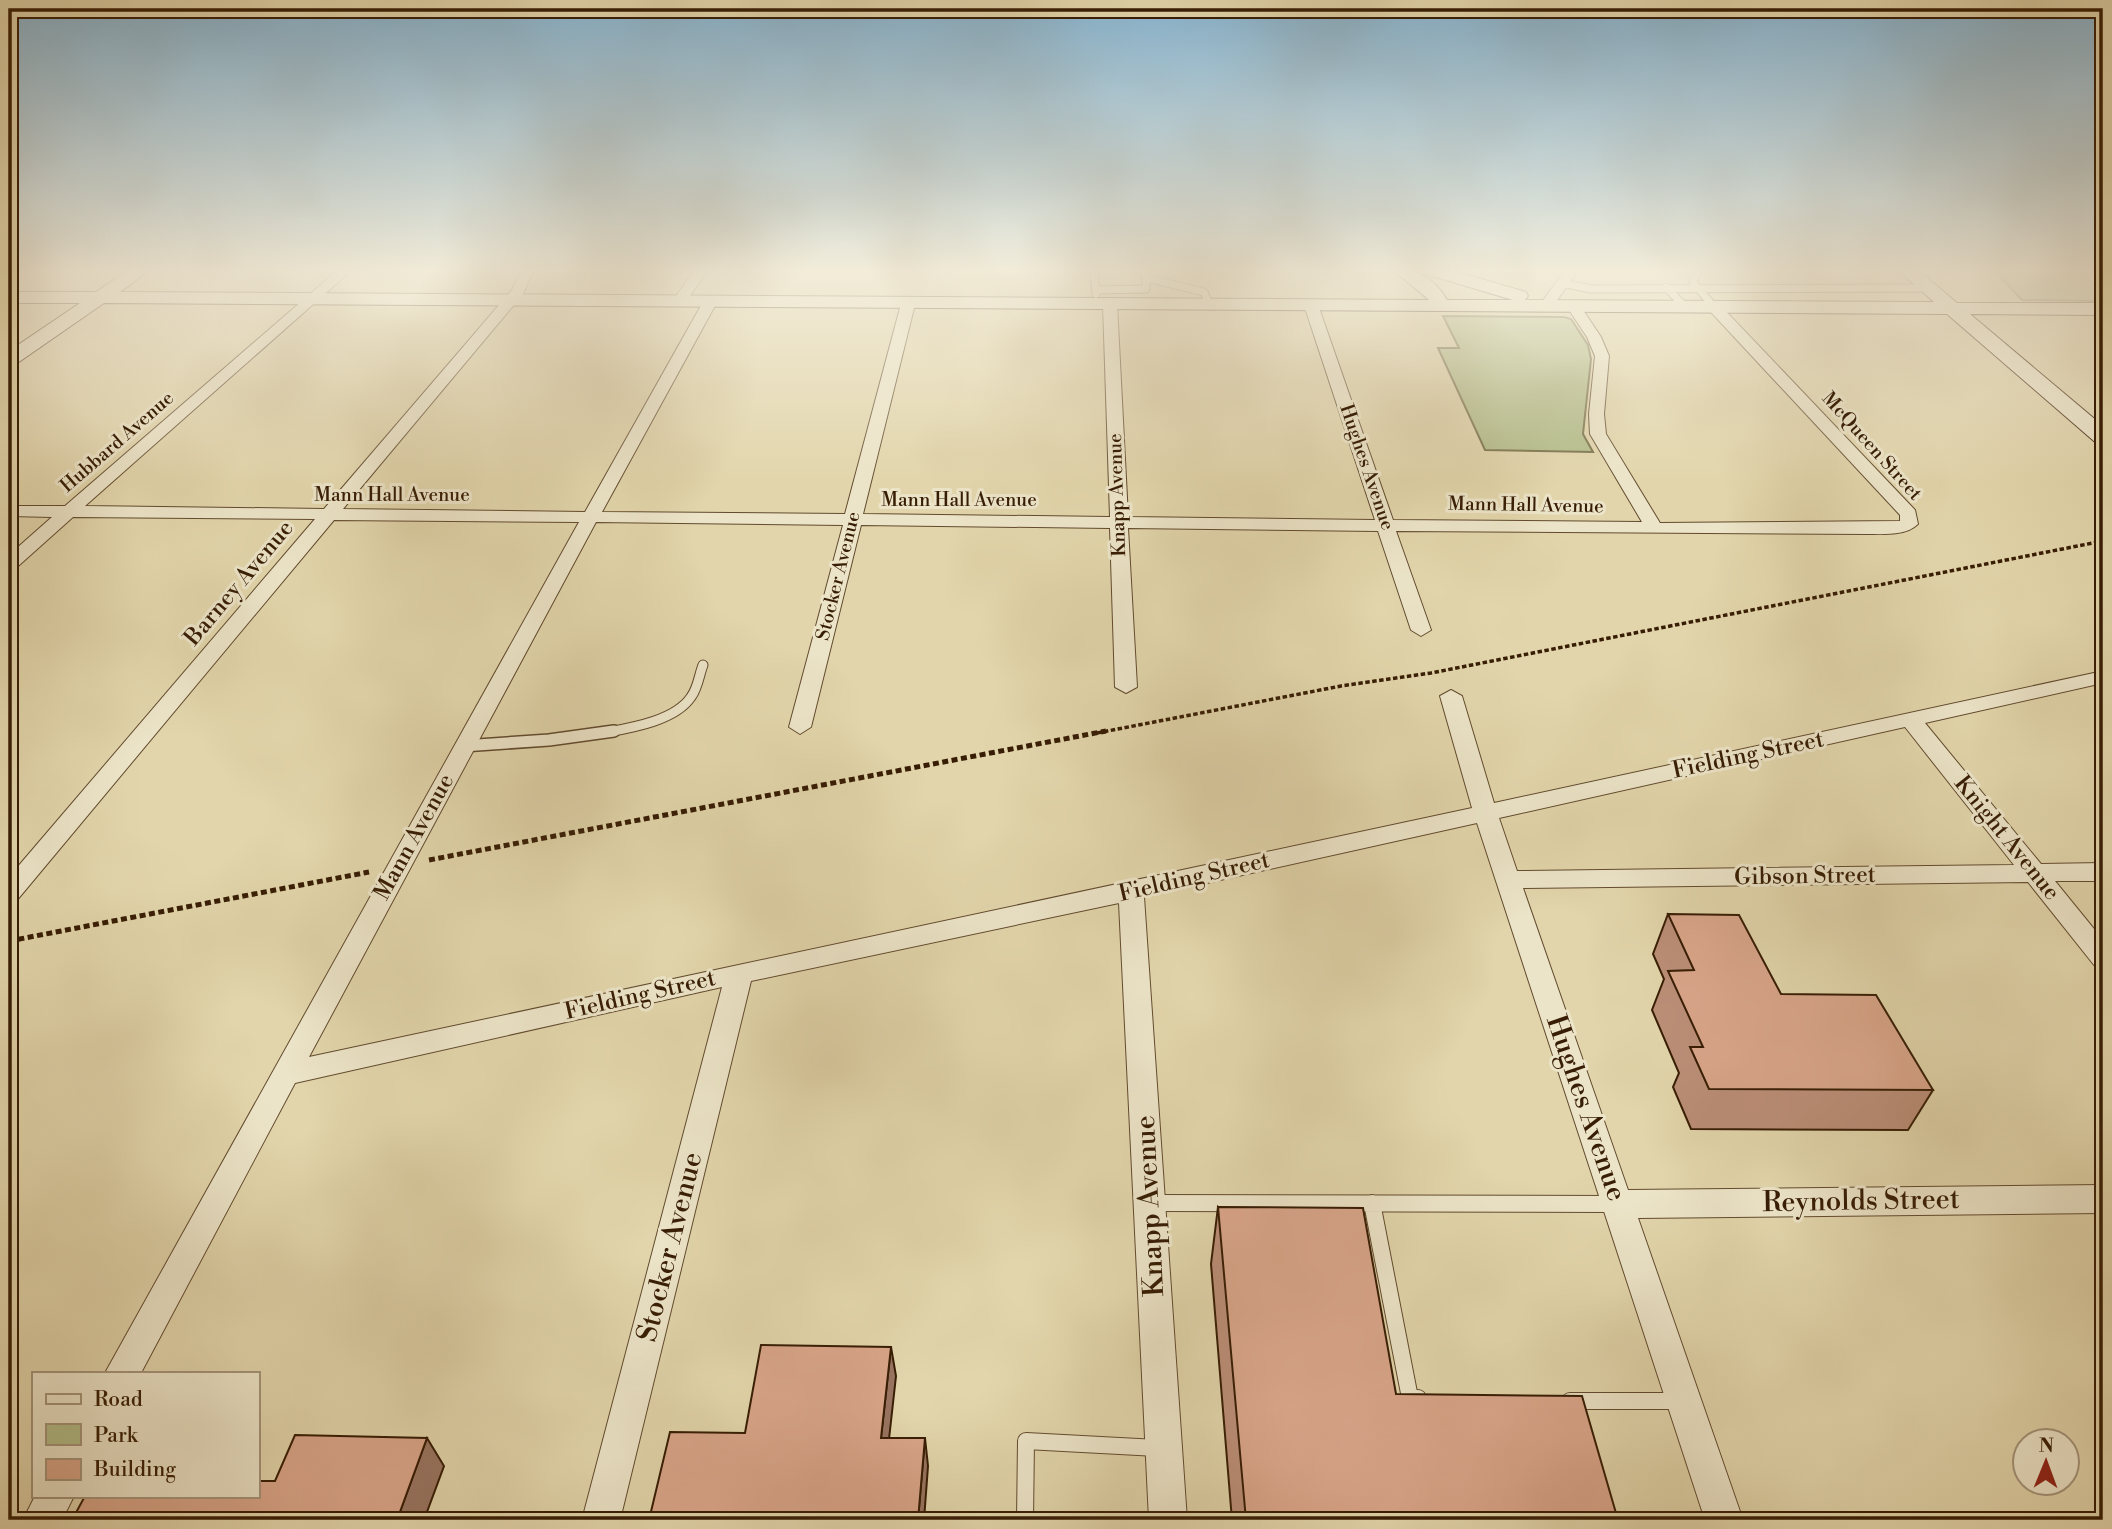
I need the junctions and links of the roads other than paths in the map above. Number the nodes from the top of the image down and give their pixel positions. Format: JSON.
{"nodes":[{"id":1,"x":38,"y":340,"type":"edge"},
{"id":2,"x":266,"y":340,"type":"edge"},
{"id":3,"x":476,"y":340,"type":"edge"},
{"id":4,"x":689,"y":340,"type":"edge"},
{"id":5,"x":899,"y":340,"type":"edge"},
{"id":6,"x":1104,"y":340,"type":"edge"},
{"id":7,"x":1323,"y":340,"type":"edge"},
{"id":8,"x":1596,"y":340,"type":"edge"},
{"id":9,"x":1745,"y":340,"type":"edge"},
{"id":10,"x":1991,"y":340,"type":"edge"},
{"id":11,"x":9,"y":360,"type":"edge"},
{"id":12,"x":2103,"y":437,"type":"edge"},
{"id":13,"x":9,"y":512,"type":"edge"},
{"id":14,"x":67,"y":512,"type":"junction"},
{"id":15,"x":329,"y":516,"type":"junction"},
{"id":16,"x":591,"y":518,"type":"junction"},
{"id":17,"x":852,"y":520,"type":"junction"},
{"id":18,"x":1117,"y":522,"type":"junction"},
{"id":19,"x":1386,"y":524,"type":"junction"},
{"id":20,"x":1909,"y":524,"type":"joint"},
{"id":21,"x":1654,"y":528,"type":"junction"},
{"id":22,"x":9,"y":564,"type":"edge"},
{"id":23,"x":1421,"y":631,"type":"dead end"},
{"id":24,"x":703,"y":665,"type":"dead end"},
{"id":25,"x":2103,"y":677,"type":"edge"},
{"id":26,"x":1126,"y":687,"type":"dead end"},
{"id":27,"x":1451,"y":696,"type":"dead end"},
{"id":28,"x":1910,"y":719,"type":"junction"},
{"id":29,"x":800,"y":727,"type":"dead end"},
{"id":30,"x":463,"y":746,"type":"junction"},
{"id":31,"x":1485,"y":813,"type":"junction"},
{"id":32,"x":2035,"y":872,"type":"junction"},
{"id":33,"x":2103,"y":872,"type":"edge"},
{"id":34,"x":1508,"y":880,"type":"junction"},
{"id":35,"x":1131,"y":891,"type":"junction"},
{"id":36,"x":9,"y":893,"type":"edge"},
{"id":37,"x":2103,"y":958,"type":"edge"},
{"id":38,"x":739,"y":973,"type":"junction"},
{"id":39,"x":284,"y":1074,"type":"junction"},
{"id":40,"x":2103,"y":1199,"type":"edge"},
{"id":41,"x":1150,"y":1203,"type":"junction"},
{"id":42,"x":1372,"y":1203,"type":"junction"},
{"id":43,"x":1618,"y":1204,"type":"junction"},
{"id":44,"x":123,"y":1372,"type":"edge"},
{"id":45,"x":1437,"y":1399,"type":"edge"},
{"id":46,"x":1558,"y":1401,"type":"edge"},
{"id":47,"x":1683,"y":1401,"type":"junction"},
{"id":48,"x":1164,"y":1448,"type":"junction"},
{"id":49,"x":54,"y":1498,"type":"edge"},
{"id":50,"x":42,"y":1520,"type":"edge"},
{"id":51,"x":601,"y":1520,"type":"edge"},
{"id":52,"x":1026,"y":1520,"type":"edge"},
{"id":53,"x":1168,"y":1520,"type":"edge"},
{"id":54,"x":1724,"y":1520,"type":"edge"}],
"edges":[{"from":1,"to":11,"type":"street"},
{"from":2,"to":14,"type":"street","name":"Hubbard Avenue"},
{"from":3,"to":15,"type":"street","name":"Barney Avenue"},
{"from":4,"to":16,"type":"street","name":"Mann Avenue"},
{"from":5,"to":17,"type":"street","name":"Stocker Avenue"},
{"from":6,"to":18,"type":"street","name":"Knapp Avenue"},
{"from":7,"to":19,"type":"street","name":"Hughes Avenue"},
{"from":8,"to":21,"type":"street"},
{"from":9,"to":20,"type":"street","name":"McQueen Street"},
{"from":10,"to":12,"type":"street"},
{"from":13,"to":14,"type":"street","name":"Mann Hall Avenue"},
{"from":14,"to":15,"type":"street","name":"Mann Hall Avenue"},
{"from":14,"to":22,"type":"street","name":"Hubbard Avenue"},
{"from":15,"to":16,"type":"street","name":"Mann Hall Avenue"},
{"from":15,"to":36,"type":"street","name":"Barney Avenue"},
{"from":16,"to":17,"type":"street","name":"Mann Hall Avenue"},
{"from":16,"to":30,"type":"street","name":"Mann Avenue"},
{"from":17,"to":18,"type":"street","name":"Mann Hall Avenue"},
{"from":17,"to":29,"type":"street","name":"Stocker Avenue"},
{"from":18,"to":19,"type":"street","name":"Mann Hall Avenue"},
{"from":18,"to":26,"type":"street","name":"Knapp Avenue"},
{"from":19,"to":21,"type":"street","name":"Mann Hall Avenue"},
{"from":19,"to":23,"type":"street","name":"Hughes Avenue"},
{"from":20,"to":21,"type":"street","name":"Mann Hall Avenue"},
{"from":24,"to":30,"type":"lane"},
{"from":25,"to":28,"type":"street","name":"Fielding Street"},
{"from":27,"to":31,"type":"street","name":"Hughes Avenue"},
{"from":28,"to":31,"type":"street","name":"Fielding Street"},
{"from":28,"to":32,"type":"street","name":"Knight Avenue"},
{"from":30,"to":39,"type":"street","name":"Mann Avenue"},
{"from":31,"to":34,"type":"street","name":"Hughes Avenue"},
{"from":31,"to":35,"type":"street","name":"Fielding Street"},
{"from":32,"to":33,"type":"street","name":"Gibson Street"},
{"from":32,"to":34,"type":"street","name":"Gibson Street"},
{"from":32,"to":37,"type":"street","name":"Knight Avenue"},
{"from":34,"to":43,"type":"street","name":"Hughes Avenue"},
{"from":35,"to":38,"type":"street","name":"Fielding Street"},
{"from":35,"to":41,"type":"street","name":"Knapp Avenue"},
{"from":38,"to":39,"type":"street","name":"Fielding Street"},
{"from":38,"to":51,"type":"street","name":"Stocker Avenue"},
{"from":39,"to":44,"type":"street","name":"Mann Avenue"},
{"from":40,"to":43,"type":"street","name":"Reynolds Street"},
{"from":41,"to":42,"type":"lane"},
{"from":41,"to":48,"type":"street","name":"Knapp Avenue"},
{"from":42,"to":43,"type":"lane"},
{"from":42,"to":45,"type":"lane"},
{"from":43,"to":47,"type":"street","name":"Hughes Avenue"},
{"from":46,"to":47,"type":"lane"},
{"from":47,"to":54,"type":"street","name":"Hughes Avenue"},
{"from":48,"to":52,"type":"lane"},
{"from":48,"to":53,"type":"street","name":"Knapp Avenue"},
{"from":49,"to":50,"type":"street"}]}
